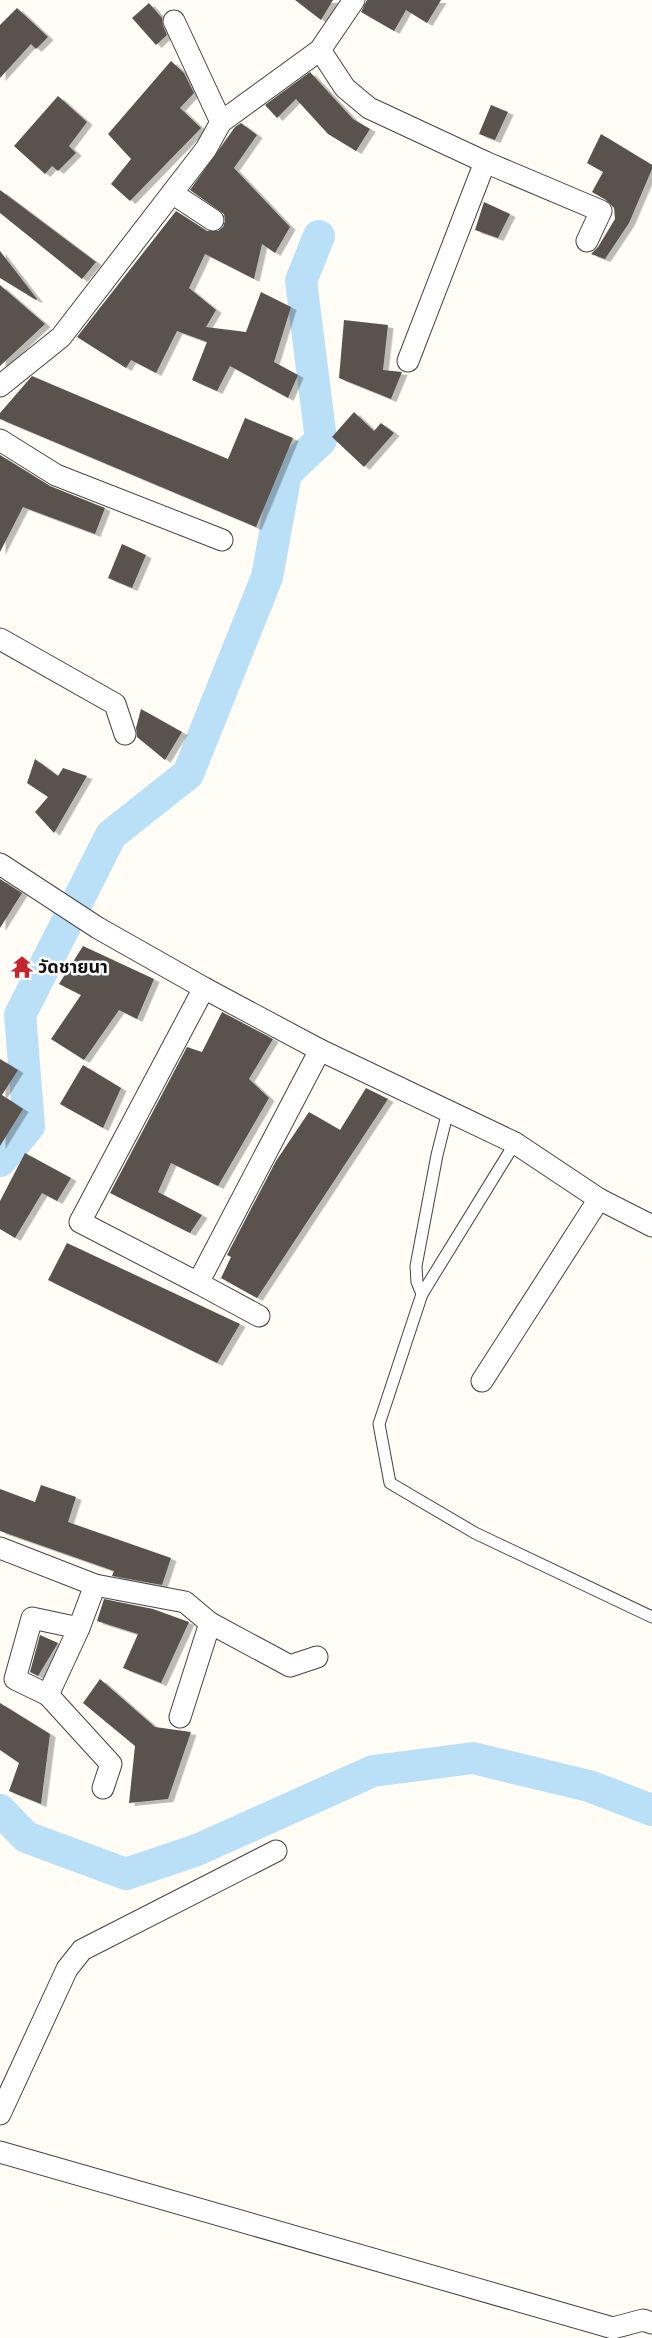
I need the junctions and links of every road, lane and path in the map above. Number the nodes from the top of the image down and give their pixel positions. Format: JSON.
{"nodes":[{"id":1,"x":354,"y":0,"type":"edge"},
{"id":2,"x":174,"y":21,"type":"dead end"},
{"id":3,"x":320,"y":50,"type":"junction"},
{"id":4,"x":221,"y":122,"type":"junction"},
{"id":5,"x":485,"y":162,"type":"junction"},
{"id":6,"x":172,"y":193,"type":"junction"},
{"id":7,"x":213,"y":220,"type":"dead end"},
{"id":8,"x":587,"y":241,"type":"dead end"},
{"id":9,"x":408,"y":361,"type":"dead end"},
{"id":10,"x":0,"y":386,"type":"edge"},
{"id":11,"x":0,"y":440,"type":"edge"},
{"id":12,"x":222,"y":540,"type":"dead end"},
{"id":13,"x":0,"y":639,"type":"edge"},
{"id":14,"x":125,"y":734,"type":"dead end"},
{"id":15,"x":0,"y":864,"type":"edge"},
{"id":16,"x":204,"y":988,"type":"junction"},
{"id":17,"x":320,"y":1050,"type":"junction"},
{"id":18,"x":448,"y":1111,"type":"junction"},
{"id":19,"x":515,"y":1143,"type":"junction"},
{"id":20,"x":599,"y":1199,"type":"junction"},
{"id":21,"x":652,"y":1226,"type":"edge"},
{"id":22,"x":198,"y":1283,"type":"junction"},
{"id":23,"x":422,"y":1294,"type":"junction"},
{"id":24,"x":259,"y":1316,"type":"dead end"},
{"id":25,"x":482,"y":1382,"type":"dead end"},
{"id":26,"x":0,"y":1548,"type":"edge"},
{"id":27,"x":95,"y":1585,"type":"junction"},
{"id":28,"x":652,"y":1617,"type":"edge"},
{"id":29,"x":210,"y":1623,"type":"junction"},
{"id":30,"x":80,"y":1628,"type":"junction"},
{"id":31,"x":318,"y":1657,"type":"dead end"},
{"id":32,"x":7,"y":1685,"type":"edge"},
{"id":33,"x":48,"y":1696,"type":"junction"},
{"id":34,"x":180,"y":1717,"type":"dead end"},
{"id":35,"x":103,"y":1788,"type":"dead end"},
{"id":36,"x":276,"y":1850,"type":"dead end"},
{"id":37,"x":0,"y":2114,"type":"edge"},
{"id":38,"x":0,"y":2152,"type":"edge"},
{"id":39,"x":649,"y":2316,"type":"edge"}],
"edges":[{"from":1,"to":3,"type":"street"},
{"from":2,"to":4,"type":"street"},
{"from":3,"to":4,"type":"street"},
{"from":3,"to":5,"type":"street"},
{"from":4,"to":6,"type":"street"},
{"from":5,"to":8,"type":"street"},
{"from":5,"to":9,"type":"street"},
{"from":6,"to":7,"type":"street"},
{"from":6,"to":10,"type":"street"},
{"from":11,"to":12,"type":"street"},
{"from":13,"to":14,"type":"street"},
{"from":15,"to":16,"type":"street"},
{"from":16,"to":17,"type":"street"},
{"from":16,"to":22,"type":"street"},
{"from":17,"to":18,"type":"street"},
{"from":17,"to":22,"type":"street"},
{"from":18,"to":19,"type":"street"},
{"from":18,"to":23,"type":"lane"},
{"from":19,"to":20,"type":"street"},
{"from":19,"to":23,"type":"lane"},
{"from":20,"to":21,"type":"street"},
{"from":20,"to":25,"type":"street"},
{"from":22,"to":24,"type":"street"},
{"from":23,"to":28,"type":"lane"},
{"from":26,"to":27,"type":"street"},
{"from":27,"to":29,"type":"street"},
{"from":27,"to":30,"type":"street"},
{"from":29,"to":31,"type":"street"},
{"from":29,"to":34,"type":"street"},
{"from":30,"to":32,"type":"street"},
{"from":30,"to":33,"type":"street"},
{"from":32,"to":33,"type":"street"},
{"from":33,"to":35,"type":"street"},
{"from":36,"to":37,"type":"street"},
{"from":38,"to":39,"type":"street"}]}
